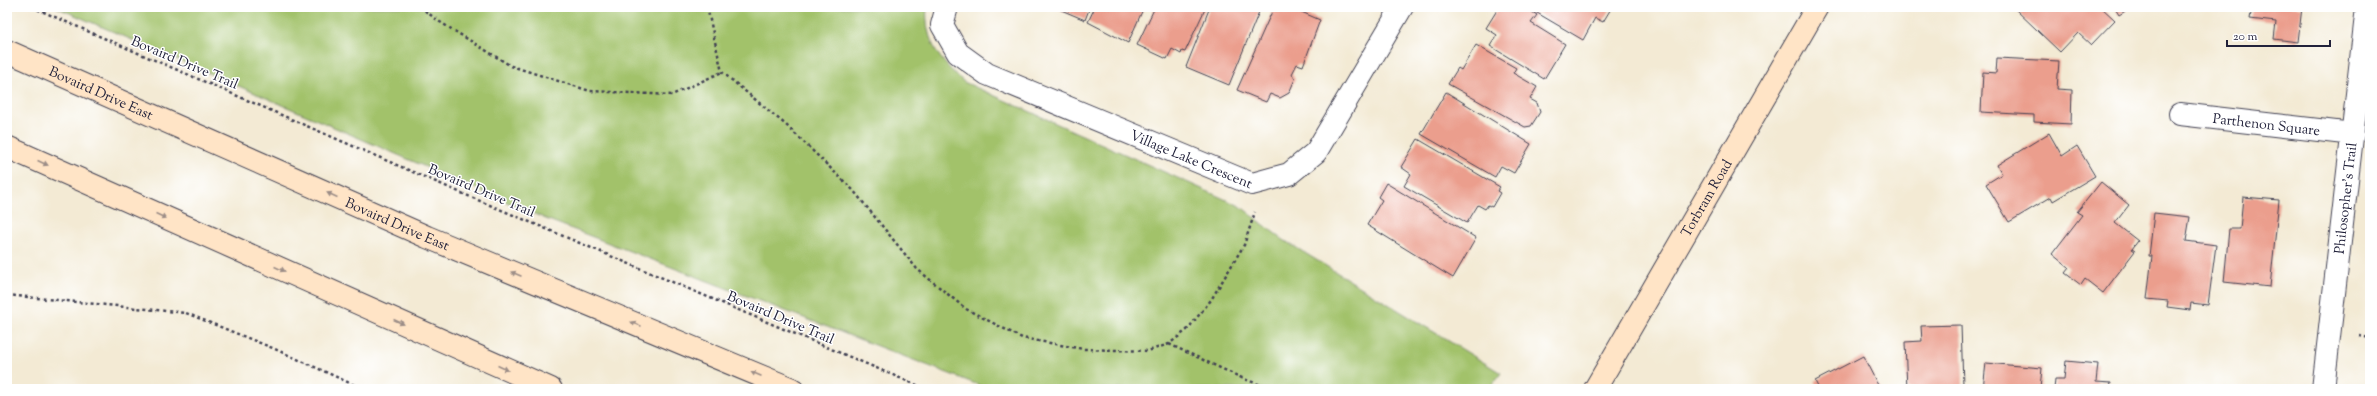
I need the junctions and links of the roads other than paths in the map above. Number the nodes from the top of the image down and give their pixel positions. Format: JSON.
{"nodes":[{"id":1,"x":947,"y":7,"type":"edge"},
{"id":2,"x":1402,"y":7,"type":"edge"},
{"id":3,"x":1817,"y":7,"type":"edge"},
{"id":4,"x":2367,"y":7,"type":"edge"},
{"id":5,"x":7,"y":51,"type":"edge"},
{"id":6,"x":2366,"y":58,"type":"edge"},
{"id":7,"x":2180,"y":114,"type":"dead end"},
{"id":8,"x":2353,"y":134,"type":"junction"},
{"id":9,"x":7,"y":147,"type":"edge"},
{"id":10,"x":551,"y":389,"type":"edge"},
{"id":11,"x":792,"y":389,"type":"edge"},
{"id":12,"x":1595,"y":389,"type":"edge"},
{"id":13,"x":2323,"y":389,"type":"edge"}],
"edges":[{"from":1,"to":2,"type":"street","name":"Village Lake Crescent"},
{"from":3,"to":12,"type":"main road","name":"Torbram Road"},
{"from":4,"to":6,"type":"street","name":"Philosopher's Trail"},
{"from":11,"to":5,"type":"main road","name":"Bovaird Drive East","one_way":true},
{"from":6,"to":8,"type":"street","name":"Philosopher's Trail"},
{"from":7,"to":8,"type":"street","name":"Parthenon Square"},
{"from":8,"to":13,"type":"street","name":"Philosopher's Trail"},
{"from":9,"to":10,"type":"main road","one_way":true}]}
